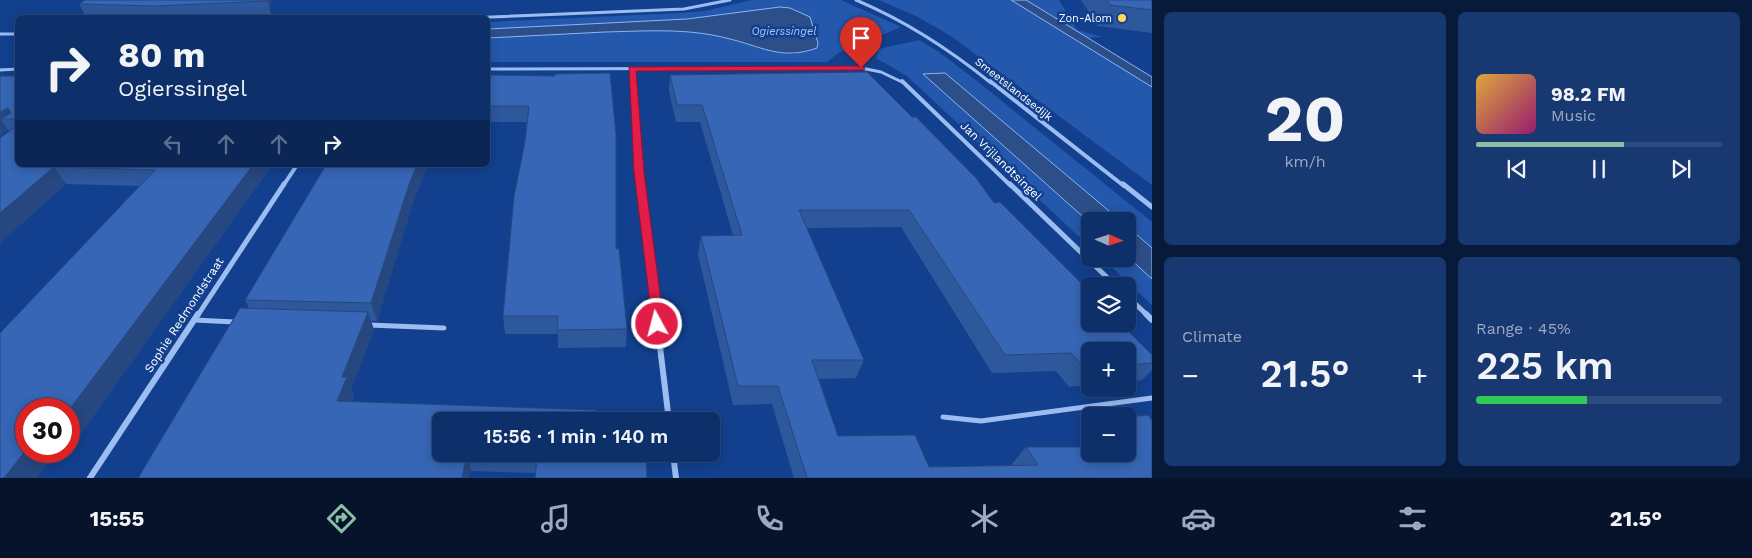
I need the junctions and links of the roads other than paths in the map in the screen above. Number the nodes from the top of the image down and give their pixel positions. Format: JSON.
{"nodes":[{"id":1,"x":730,"y":0,"type":"edge"},
{"id":2,"x":856,"y":0,"type":"edge"},
{"id":3,"x":490,"y":17,"type":"edge"},
{"id":4,"x":0,"y":34,"type":"edge"},
{"id":5,"x":15,"y":34,"type":"edge"},
{"id":6,"x":490,"y":69,"type":"edge"},
{"id":7,"x":632,"y":69,"type":"junction"},
{"id":8,"x":0,"y":70,"type":"edge"},
{"id":9,"x":15,"y":70,"type":"edge"},
{"id":10,"x":296,"y":167,"type":"edge"},
{"id":11,"x":1152,"y":207,"type":"edge"},
{"id":12,"x":1107,"y":277,"type":"edge"},
{"id":13,"x":1136,"y":305,"type":"edge"},
{"id":14,"x":194,"y":320,"type":"junction"},
{"id":15,"x":1152,"y":320,"type":"edge"},
{"id":16,"x":242,"y":322,"type":"edge"},
{"id":17,"x":367,"y":325,"type":"edge"},
{"id":18,"x":444,"y":328,"type":"dead end"},
{"id":19,"x":1152,"y":398,"type":"edge"},
{"id":20,"x":668,"y":412,"type":"edge"},
{"id":21,"x":943,"y":417,"type":"dead end"},
{"id":22,"x":674,"y":462,"type":"edge"},
{"id":23,"x":90,"y":478,"type":"edge"},
{"id":24,"x":676,"y":478,"type":"edge"}],
"edges":[{"from":1,"to":3,"type":"street"},
{"from":2,"to":11,"type":"street","name":"Smeetslandsedijk"},
{"from":4,"to":5,"type":"street"},
{"from":6,"to":7,"type":"street"},
{"from":7,"to":12,"type":"street","name":"Jan Vrijlandtsingel"},
{"from":7,"to":20,"type":"street"},
{"from":8,"to":9,"type":"street"},
{"from":10,"to":14,"type":"street","name":"Sophie Redmondstraat"},
{"from":13,"to":15,"type":"street"},
{"from":14,"to":16,"type":"lane"},
{"from":14,"to":23,"type":"street","name":"Sophie Redmondstraat"},
{"from":17,"to":18,"type":"lane"},
{"from":19,"to":21,"type":"lane"},
{"from":22,"to":24,"type":"street"}]}
